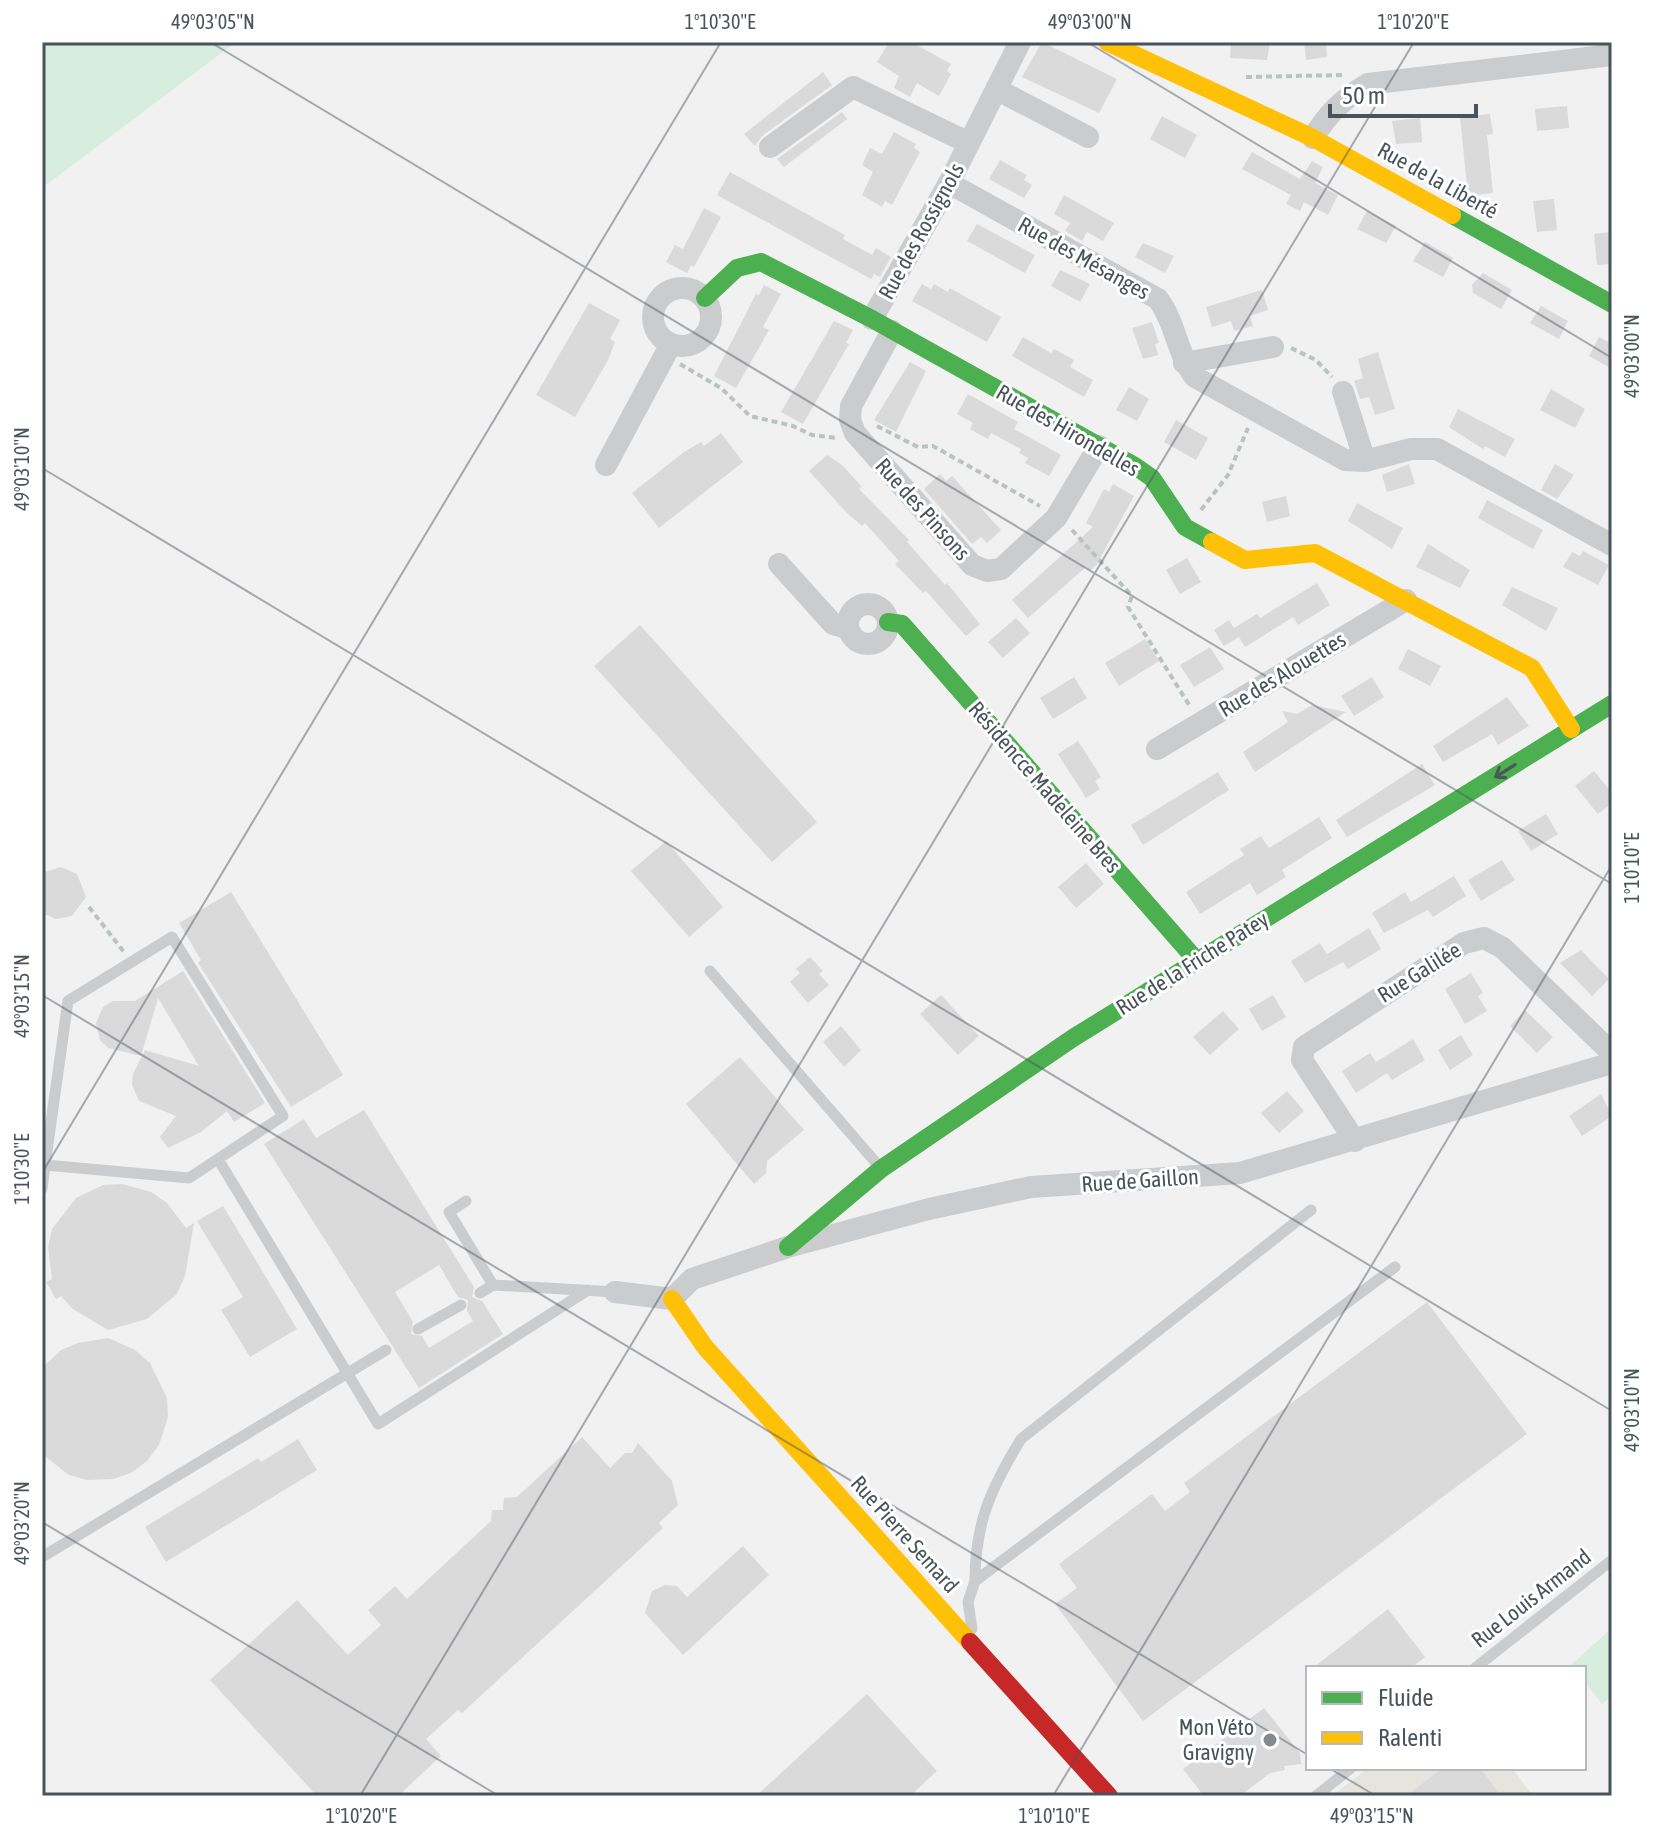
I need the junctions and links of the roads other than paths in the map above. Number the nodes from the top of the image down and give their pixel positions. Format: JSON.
{"nodes":[{"id":1,"x":1020,"y":42,"type":"edge"},
{"id":2,"x":1107,"y":42,"type":"edge"},
{"id":3,"x":1612,"y":55,"type":"edge"},
{"id":4,"x":996,"y":89,"type":"junction"},
{"id":5,"x":1088,"y":137,"type":"dead end"},
{"id":6,"x":1313,"y":138,"type":"junction"},
{"id":7,"x":969,"y":143,"type":"junction"},
{"id":8,"x":770,"y":147,"type":"dead end"},
{"id":9,"x":949,"y":183,"type":"junction"},
{"id":10,"x":705,"y":298,"type":"junction"},
{"id":11,"x":1612,"y":304,"type":"edge"},
{"id":12,"x":872,"y":319,"type":"junction"},
{"id":13,"x":892,"y":331,"type":"junction"},
{"id":14,"x":1273,"y":347,"type":"road end"},
{"id":15,"x":668,"y":349,"type":"junction"},
{"id":16,"x":1184,"y":363,"type":"junction"},
{"id":17,"x":1343,"y":392,"type":"road end"},
{"id":18,"x":1099,"y":446,"type":"junction"},
{"id":19,"x":1365,"y":461,"type":"junction"},
{"id":20,"x":606,"y":465,"type":"dead end"},
{"id":21,"x":1612,"y":545,"type":"edge"},
{"id":22,"x":779,"y":564,"type":"dead end"},
{"id":23,"x":1406,"y":600,"type":"junction"},
{"id":24,"x":888,"y":622,"type":"joint"},
{"id":25,"x":1612,"y":704,"type":"edge"},
{"id":26,"x":1571,"y":729,"type":"junction"},
{"id":27,"x":1157,"y":749,"type":"dead end"},
{"id":28,"x":1197,"y":961,"type":"junction"},
{"id":29,"x":710,"y":971,"type":"dead end"},
{"id":30,"x":1612,"y":1053,"type":"edge"},
{"id":31,"x":1612,"y":1063,"type":"edge"},
{"id":32,"x":1355,"y":1141,"type":"junction"},
{"id":33,"x":218,"y":1159,"type":"junction"},
{"id":34,"x":45,"y":1165,"type":"junction"},
{"id":35,"x":881,"y":1169,"type":"junction"},
{"id":36,"x":42,"y":1189,"type":"edge"},
{"id":37,"x":466,"y":1201,"type":"dead end"},
{"id":38,"x":1311,"y":1210,"type":"dead end"},
{"id":39,"x":788,"y":1247,"type":"junction"},
{"id":40,"x":1395,"y":1267,"type":"dead end"},
{"id":41,"x":493,"y":1285,"type":"junction"},
{"id":42,"x":588,"y":1290,"type":"junction"},
{"id":43,"x":615,"y":1292,"type":"joint"},
{"id":44,"x":480,"y":1293,"type":"dead end"},
{"id":45,"x":672,"y":1299,"type":"junction"},
{"id":46,"x":461,"y":1305,"type":"dead end"},
{"id":47,"x":418,"y":1329,"type":"dead end"},
{"id":48,"x":386,"y":1350,"type":"dead end"},
{"id":49,"x":346,"y":1373,"type":"junction"},
{"id":50,"x":42,"y":1557,"type":"edge"},
{"id":51,"x":1612,"y":1560,"type":"edge"},
{"id":52,"x":975,"y":1581,"type":"junction"},
{"id":53,"x":974,"y":1646,"type":"junction"},
{"id":54,"x":1478,"y":1666,"type":"edge"},
{"id":55,"x":1348,"y":1770,"type":"edge"},
{"id":56,"x":1109,"y":1796,"type":"edge"},
{"id":57,"x":1316,"y":1796,"type":"edge"}],
"edges":[{"from":1,"to":4,"type":"street","name":"Rue des Rossignols"},
{"from":2,"to":6,"type":"street","name":"Rue de la Liberté"},
{"from":3,"to":6,"type":"street"},
{"from":4,"to":5,"type":"street"},
{"from":4,"to":7,"type":"street","name":"Rue des Rossignols"},
{"from":6,"to":11,"type":"street","name":"Rue de la Liberté"},
{"from":7,"to":8,"type":"street","name":"Rue des Rossignols"},
{"from":7,"to":9,"type":"street","name":"Rue des Rossignols"},
{"from":9,"to":12,"type":"street","name":"Rue des Rossignols"},
{"from":9,"to":16,"type":"street","name":"Rue des Mésanges"},
{"from":10,"to":12,"type":"street","name":"Rue des Hirondelles"},
{"from":10,"to":15,"type":"street"},
{"from":10,"to":15,"type":"street"},
{"from":12,"to":13,"type":"street","name":"Rue des Hirondelles"},
{"from":13,"to":18,"type":"street","name":"Rue des Hirondelles"},
{"from":13,"to":18,"type":"street","name":"Rue des Pinsons"},
{"from":14,"to":16,"type":"street"},
{"from":15,"to":20,"type":"street"},
{"from":16,"to":19,"type":"street"},
{"from":17,"to":19,"type":"street"},
{"from":18,"to":23,"type":"street","name":"Rue des Hirondelles"},
{"from":19,"to":21,"type":"street"},
{"from":22,"to":24,"type":"street","name":"Résidencce Madeleine Bres"},
{"from":23,"to":26,"type":"street","name":"Rue des Hirondelles"},
{"from":23,"to":27,"type":"street","name":"Rue des Alouettes"},
{"from":24,"to":28,"type":"street","name":"Résidencce Madeleine Bres"},
{"from":25,"to":26,"type":"street","name":"Rue de la Friche Patey"},
{"from":26,"to":28,"type":"street","name":"Rue de la Friche Patey","one_way":true},
{"from":28,"to":35,"type":"street","name":"Rue de la Friche Patey"},
{"from":29,"to":35,"type":"lane"},
{"from":30,"to":32,"type":"street","name":"Rue Galilée"},
{"from":31,"to":32,"type":"street","name":"Rue de Gaillon"},
{"from":32,"to":39,"type":"street","name":"Rue de Gaillon"},
{"from":33,"to":34,"type":"lane"},
{"from":33,"to":34,"type":"lane"},
{"from":33,"to":49,"type":"lane"},
{"from":34,"to":36,"type":"lane"},
{"from":35,"to":39,"type":"street","name":"Rue de la Friche Patey"},
{"from":37,"to":41,"type":"lane"},
{"from":38,"to":52,"type":"lane"},
{"from":39,"to":45,"type":"street","name":"Rue de Gaillon"},
{"from":40,"to":52,"type":"lane"},
{"from":41,"to":42,"type":"lane"},
{"from":41,"to":44,"type":"lane"},
{"from":42,"to":43,"type":"lane"},
{"from":42,"to":49,"type":"lane"},
{"from":43,"to":45,"type":"street"},
{"from":45,"to":53,"type":"street","name":"Rue Pierre Semard"},
{"from":46,"to":47,"type":"lane"},
{"from":48,"to":49,"type":"lane"},
{"from":49,"to":50,"type":"lane"},
{"from":51,"to":54,"type":"lane","name":"Rue Louis Armand"},
{"from":52,"to":53,"type":"lane"},
{"from":53,"to":56,"type":"street","name":"Rue Pierre Semard"},
{"from":55,"to":57,"type":"lane"}]}
